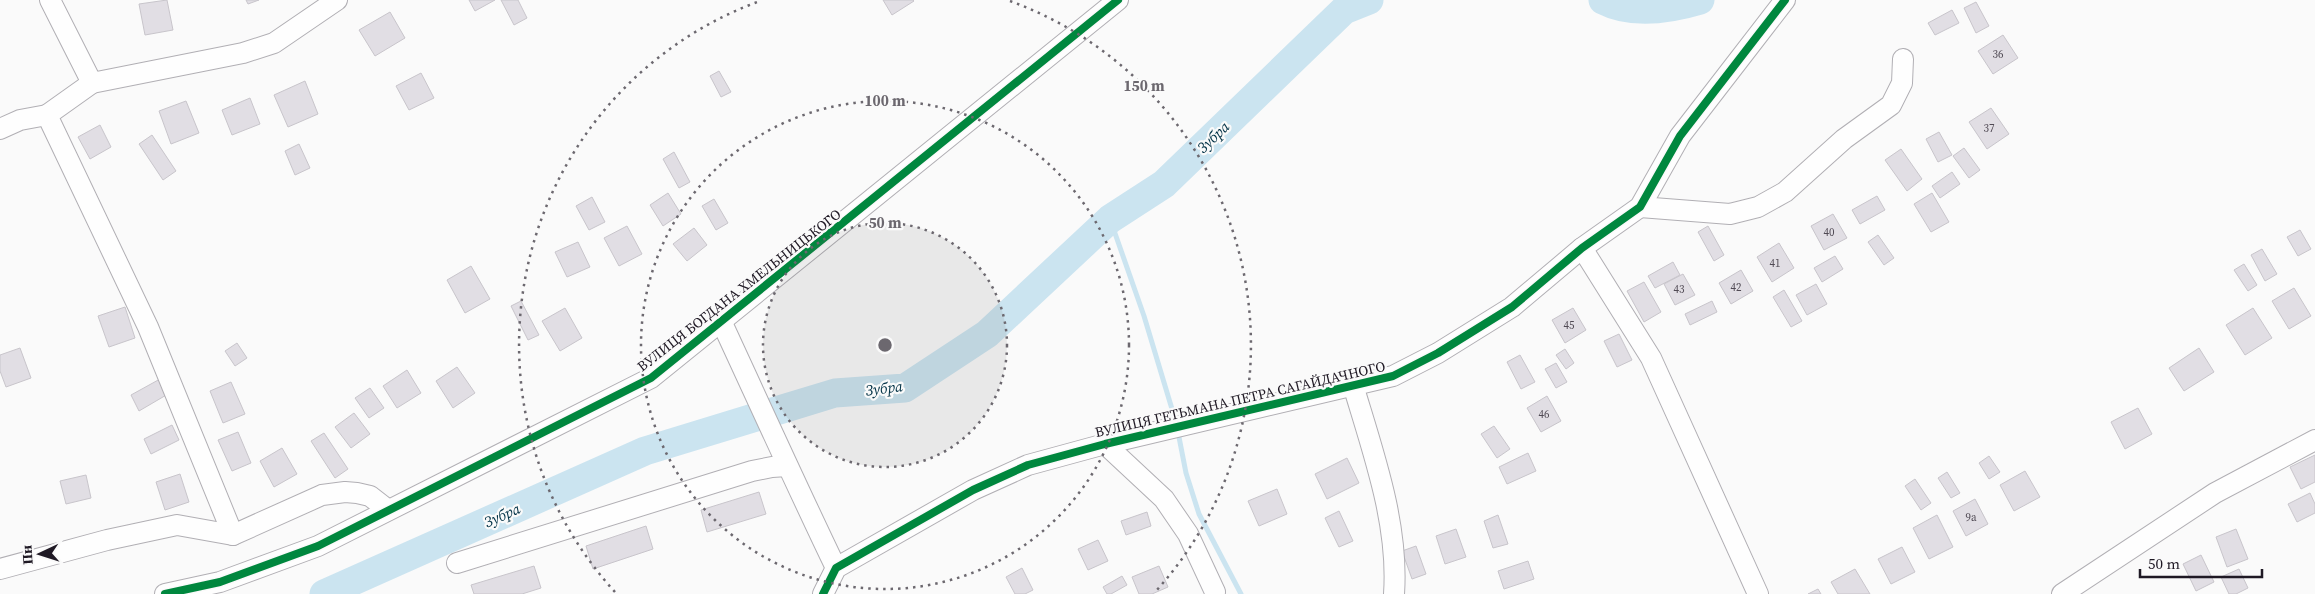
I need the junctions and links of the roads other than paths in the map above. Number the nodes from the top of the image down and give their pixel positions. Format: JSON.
{"nodes":[{"id":1,"x":50,"y":0,"type":"edge"},
{"id":2,"x":337,"y":0,"type":"edge"},
{"id":3,"x":1118,"y":0,"type":"edge"},
{"id":4,"x":1785,"y":0,"type":"edge"},
{"id":5,"x":1903,"y":59,"type":"dead end"},
{"id":6,"x":92,"y":83,"type":"junction"},
{"id":7,"x":47,"y":115,"type":"junction"},
{"id":8,"x":0,"y":129,"type":"edge"},
{"id":9,"x":1640,"y":207,"type":"junction"},
{"id":10,"x":1582,"y":248,"type":"junction"},
{"id":11,"x":722,"y":323,"type":"junction"},
{"id":12,"x":1353,"y":385,"type":"junction"},
{"id":13,"x":2315,"y":440,"type":"edge"},
{"id":14,"x":1105,"y":444,"type":"junction"},
{"id":15,"x":787,"y":466,"type":"junction"},
{"id":16,"x":388,"y":510,"type":"junction"},
{"id":17,"x":233,"y":535,"type":"junction"},
{"id":18,"x":456,"y":564,"type":"dead end"},
{"id":19,"x":836,"y":568,"type":"junction"},
{"id":20,"x":1396,"y":568,"type":"junction"},
{"id":21,"x":0,"y":569,"type":"edge"},
{"id":22,"x":1215,"y":592,"type":"dead end"},
{"id":23,"x":165,"y":594,"type":"edge"},
{"id":24,"x":823,"y":594,"type":"edge"},
{"id":25,"x":1394,"y":594,"type":"edge"},
{"id":26,"x":1410,"y":594,"type":"edge"},
{"id":27,"x":1758,"y":594,"type":"edge"},
{"id":28,"x":2062,"y":594,"type":"edge"}],
"edges":[{"from":1,"to":6,"type":"street"},
{"from":2,"to":6,"type":"street"},
{"from":3,"to":11,"type":"street","name":"ВУЛИЦЯ БОГДАНА ХМЕЛЬНИЦЬКОГО"},
{"from":4,"to":9,"type":"street","name":"ВУЛИЦЯ ГЕТЬМАНА ПЕТРА САГАЙДАЧНОГО"},
{"from":5,"to":9,"type":"street"},
{"from":6,"to":7,"type":"street"},
{"from":7,"to":8,"type":"street"},
{"from":7,"to":17,"type":"street"},
{"from":9,"to":10,"type":"street","name":"ВУЛИЦЯ ГЕТЬМАНА ПЕТРА САГАЙДАЧНОГО"},
{"from":10,"to":12,"type":"street","name":"ВУЛИЦЯ ГЕТЬМАНА ПЕТРА САГАЙДАЧНОГО"},
{"from":10,"to":27,"type":"street"},
{"from":11,"to":15,"type":"street"},
{"from":11,"to":16,"type":"street","name":"ВУЛИЦЯ БОГДАНА ХМЕЛЬНИЦЬКОГО"},
{"from":12,"to":14,"type":"street","name":"ВУЛИЦЯ ГЕТЬМАНА ПЕТРА САГАЙДАЧНОГО"},
{"from":12,"to":20,"type":"street"},
{"from":13,"to":28,"type":"street"},
{"from":14,"to":19,"type":"street","name":"ВУЛИЦЯ ГЕТЬМАНА ПЕТРА САГАЙДАЧНОГО"},
{"from":14,"to":22,"type":"street"},
{"from":15,"to":18,"type":"street"},
{"from":15,"to":19,"type":"street"},
{"from":16,"to":17,"type":"street"},
{"from":16,"to":23,"type":"street","name":"ВУЛИЦЯ БОГДАНА ХМЕЛЬНИЦЬКОГО"},
{"from":17,"to":21,"type":"street"},
{"from":19,"to":24,"type":"street"},
{"from":20,"to":25,"type":"street"},
{"from":20,"to":26,"type":"street"}]}
